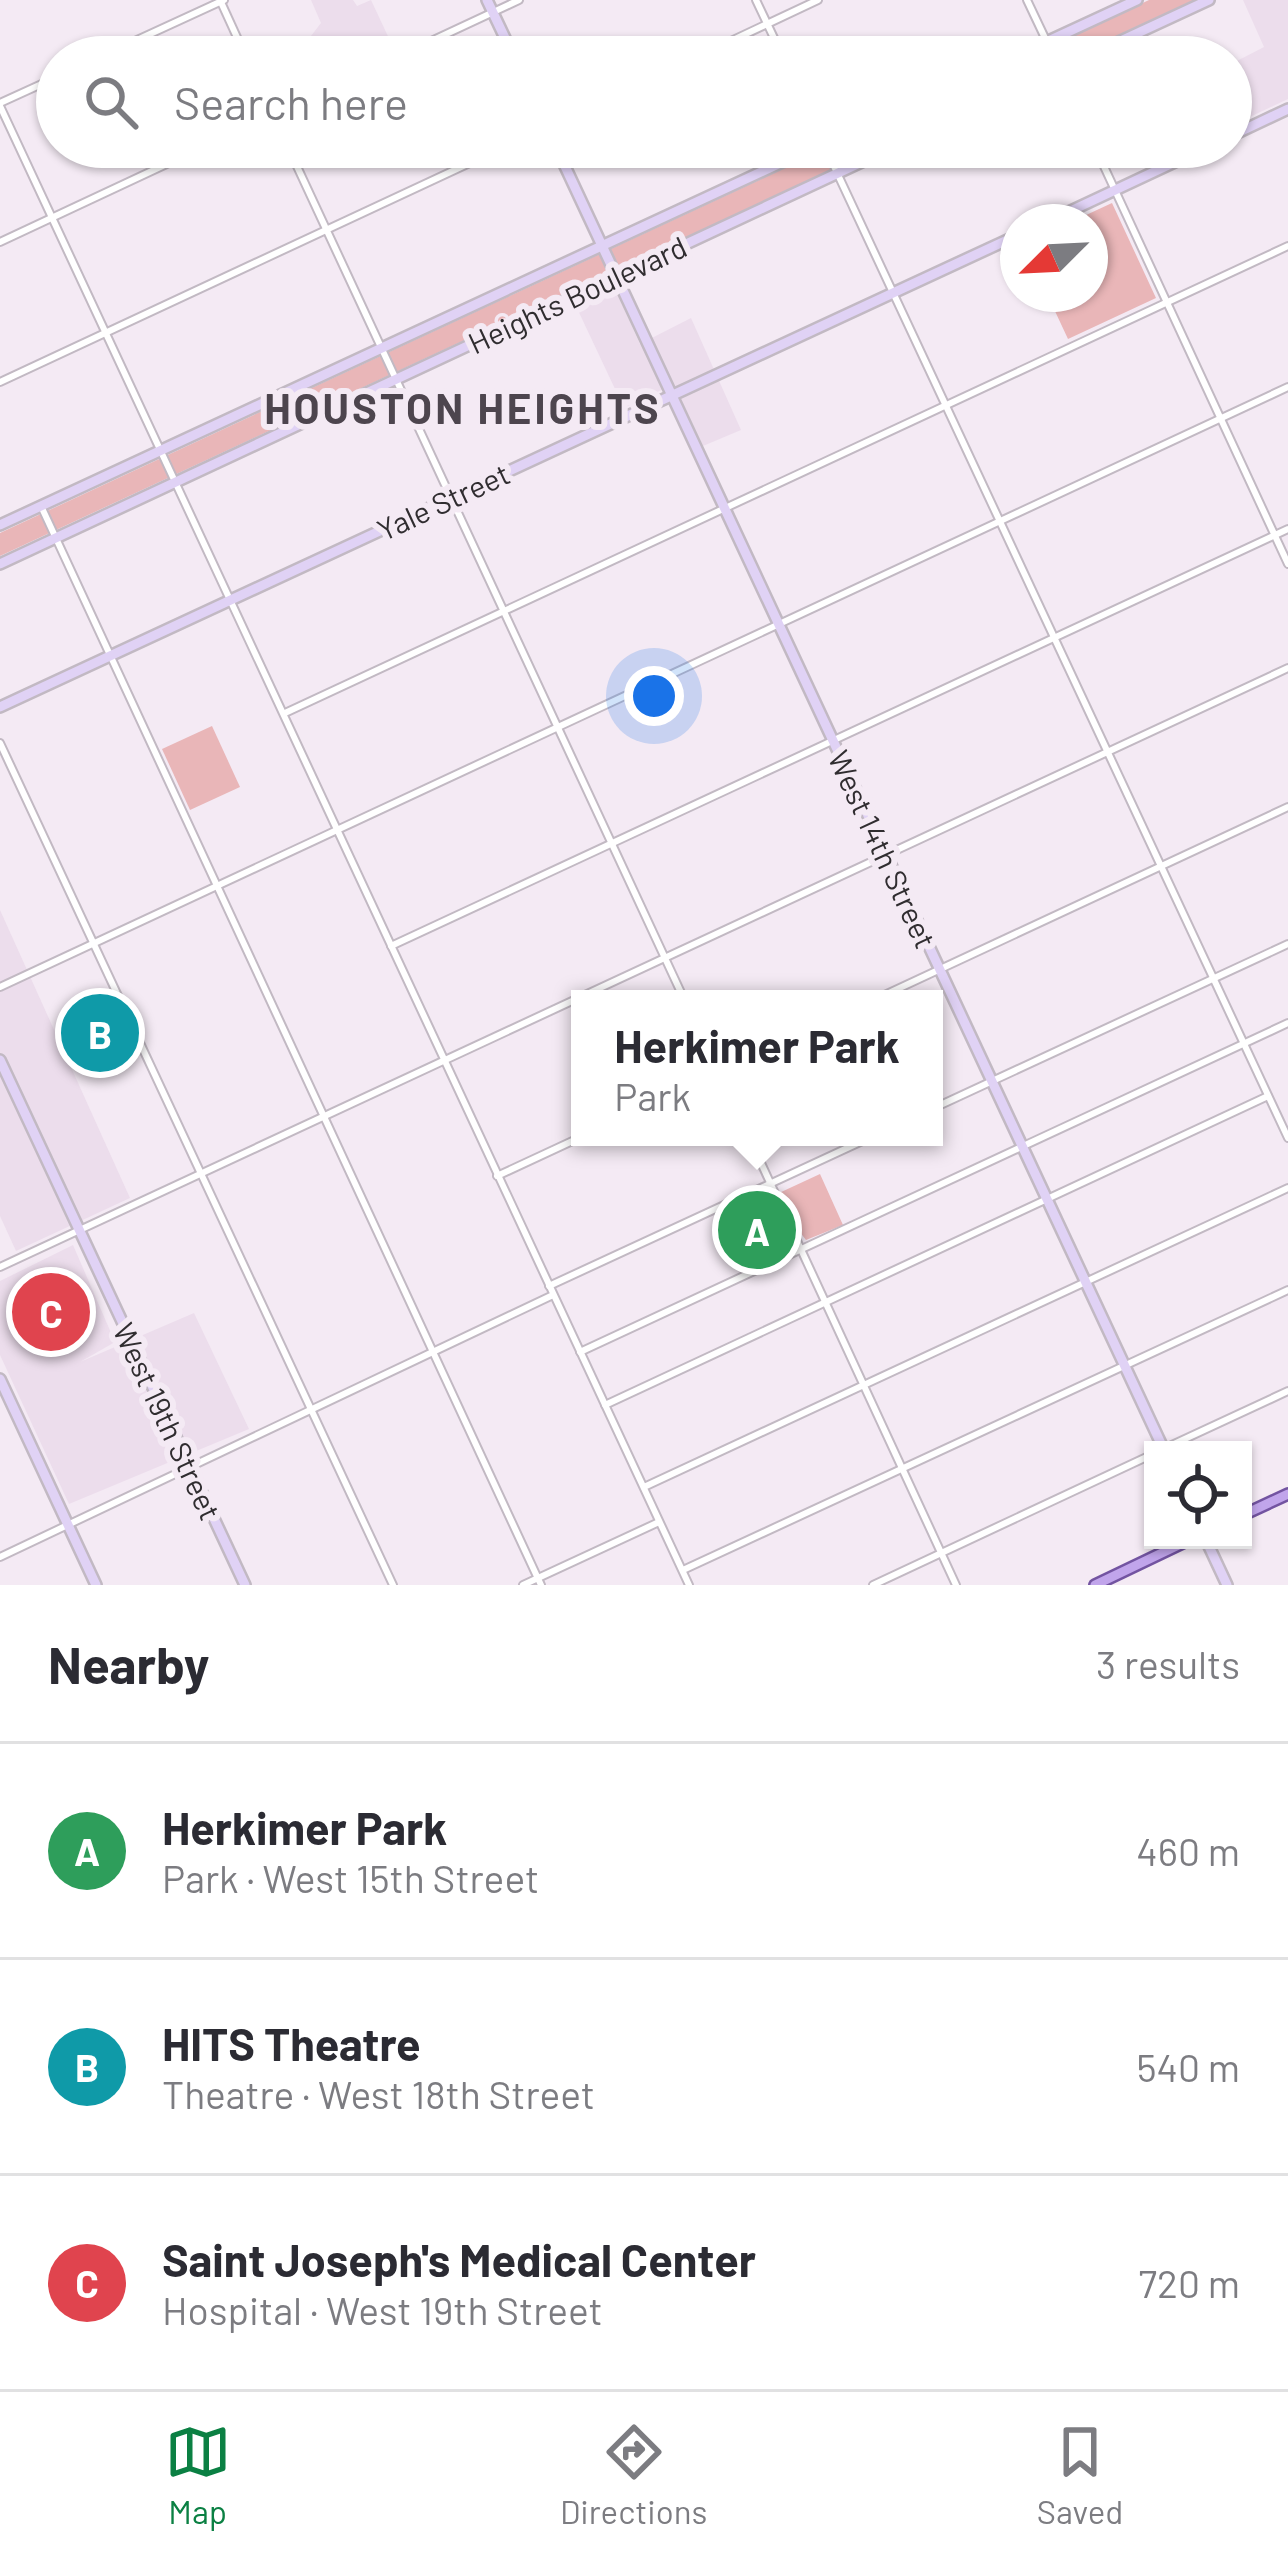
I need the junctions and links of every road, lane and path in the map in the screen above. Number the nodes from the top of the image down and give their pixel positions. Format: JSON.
{"nodes":[{"id":1,"x":221,"y":0,"type":"edge"},
{"id":2,"x":488,"y":0,"type":"edge"},
{"id":3,"x":520,"y":0,"type":"edge"},
{"id":4,"x":756,"y":0,"type":"edge"},
{"id":5,"x":818,"y":0,"type":"edge"},
{"id":6,"x":1027,"y":0,"type":"edge"},
{"id":7,"x":1137,"y":0,"type":"edge"},
{"id":8,"x":1208,"y":0,"type":"edge"},
{"id":9,"x":493,"y":12,"type":"junction"},
{"id":10,"x":767,"y":24,"type":"junction"},
{"id":11,"x":145,"y":36,"type":"edge"},
{"id":12,"x":237,"y":36,"type":"edge"},
{"id":13,"x":442,"y":36,"type":"edge"},
{"id":14,"x":504,"y":36,"type":"edge"},
{"id":15,"x":742,"y":36,"type":"edge"},
{"id":16,"x":773,"y":36,"type":"edge"},
{"id":17,"x":1044,"y":36,"type":"edge"},
{"id":18,"x":1060,"y":36,"type":"edge"},
{"id":19,"x":1130,"y":36,"type":"edge"},
{"id":20,"x":36,"y":87,"type":"edge"},
{"id":21,"x":0,"y":105,"type":"edge"},
{"id":22,"x":1288,"y":109,"type":"edge"},
{"id":23,"x":1252,"y":126,"type":"edge"},
{"id":24,"x":158,"y":168,"type":"edge"},
{"id":25,"x":298,"y":168,"type":"edge"},
{"id":26,"x":458,"y":168,"type":"edge"},
{"id":27,"x":566,"y":168,"type":"edge"},
{"id":28,"x":771,"y":168,"type":"edge"},
{"id":29,"x":835,"y":168,"type":"edge"},
{"id":30,"x":848,"y":168,"type":"edge"},
{"id":31,"x":1105,"y":168,"type":"edge"},
{"id":32,"x":1163,"y":168,"type":"edge"},
{"id":33,"x":837,"y":173,"type":"junction"},
{"id":34,"x":1115,"y":191,"type":"junction"},
{"id":35,"x":1086,"y":204,"type":"edge"},
{"id":36,"x":52,"y":218,"type":"junction"},
{"id":37,"x":326,"y":229,"type":"junction"},
{"id":38,"x":0,"y":242,"type":"edge"},
{"id":39,"x":1000,"y":243,"type":"edge"},
{"id":40,"x":1288,"y":246,"type":"edge"},
{"id":41,"x":603,"y":248,"type":"junction"},
{"id":42,"x":616,"y":276,"type":"junction"},
{"id":43,"x":893,"y":294,"type":"junction"},
{"id":44,"x":1167,"y":302,"type":"junction"},
{"id":45,"x":106,"y":332,"type":"junction"},
{"id":46,"x":382,"y":350,"type":"junction"},
{"id":47,"x":395,"y":378,"type":"junction"},
{"id":48,"x":0,"y":382,"type":"edge"},
{"id":49,"x":1288,"y":387,"type":"edge"},
{"id":50,"x":671,"y":396,"type":"junction"},
{"id":51,"x":946,"y":406,"type":"junction"},
{"id":52,"x":1221,"y":418,"type":"junction"},
{"id":53,"x":162,"y":451,"type":"junction"},
{"id":54,"x":175,"y":480,"type":"junction"},
{"id":55,"x":452,"y":497,"type":"junction"},
{"id":56,"x":41,"y":506,"type":"junction"},
{"id":57,"x":723,"y":510,"type":"junction"},
{"id":58,"x":1000,"y":521,"type":"junction"},
{"id":59,"x":0,"y":525,"type":"edge"},
{"id":60,"x":1288,"y":529,"type":"edge"},
{"id":61,"x":1275,"y":535,"type":"junction"},
{"id":62,"x":56,"y":538,"type":"junction"},
{"id":63,"x":0,"y":563,"type":"edge"},
{"id":64,"x":1288,"y":564,"type":"edge"},
{"id":65,"x":231,"y":600,"type":"junction"},
{"id":66,"x":503,"y":612,"type":"junction"},
{"id":67,"x":777,"y":625,"type":"junction"},
{"id":68,"x":1053,"y":638,"type":"junction"},
{"id":69,"x":109,"y":657,"type":"junction"},
{"id":70,"x":1288,"y":668,"type":"edge"},
{"id":71,"x":0,"y":707,"type":"edge"},
{"id":72,"x":284,"y":714,"type":"junction"},
{"id":73,"x":557,"y":727,"type":"junction"},
{"id":74,"x":832,"y":742,"type":"junction"},
{"id":75,"x":0,"y":743,"type":"edge"},
{"id":76,"x":1106,"y":754,"type":"junction"},
{"id":77,"x":1288,"y":807,"type":"edge"},
{"id":78,"x":338,"y":830,"type":"junction"},
{"id":79,"x":611,"y":843,"type":"junction"},
{"id":80,"x":886,"y":856,"type":"junction"},
{"id":81,"x":1161,"y":866,"type":"junction"},
{"id":82,"x":216,"y":886,"type":"junction"},
{"id":83,"x":94,"y":943,"type":"junction"},
{"id":84,"x":1288,"y":944,"type":"edge"},
{"id":85,"x":391,"y":946,"type":"junction"},
{"id":86,"x":666,"y":959,"type":"junction"},
{"id":87,"x":939,"y":969,"type":"junction"},
{"id":88,"x":1213,"y":980,"type":"junction"},
{"id":89,"x":0,"y":987,"type":"edge"},
{"id":90,"x":599,"y":990,"type":"edge"},
{"id":91,"x":680,"y":990,"type":"edge"},
{"id":92,"x":895,"y":990,"type":"edge"},
{"id":93,"x":571,"y":1003,"type":"edge"},
{"id":94,"x":1288,"y":1023,"type":"edge"},
{"id":95,"x":1244,"y":1044,"type":"junction"},
{"id":96,"x":0,"y":1060,"type":"edge"},
{"id":97,"x":443,"y":1062,"type":"junction"},
{"id":98,"x":992,"y":1081,"type":"junction"},
{"id":99,"x":1268,"y":1096,"type":"junction"},
{"id":100,"x":943,"y":1104,"type":"edge"},
{"id":101,"x":323,"y":1118,"type":"junction"},
{"id":102,"x":1288,"y":1138,"type":"edge"},
{"id":103,"x":571,"y":1142,"type":"edge"},
{"id":104,"x":752,"y":1146,"type":"edge"},
{"id":105,"x":852,"y":1146,"type":"edge"},
{"id":106,"x":1022,"y":1146,"type":"junction"},
{"id":107,"x":202,"y":1172,"type":"junction"},
{"id":108,"x":497,"y":1176,"type":"junction"},
{"id":109,"x":770,"y":1184,"type":"junction"},
{"id":110,"x":1288,"y":1188,"type":"edge"},
{"id":111,"x":1048,"y":1199,"type":"junction"},
{"id":112,"x":78,"y":1230,"type":"junction"},
{"id":113,"x":801,"y":1250,"type":"junction"},
{"id":114,"x":0,"y":1267,"type":"edge"},
{"id":115,"x":1087,"y":1284,"type":"junction"},
{"id":116,"x":1288,"y":1290,"type":"edge"},
{"id":117,"x":551,"y":1291,"type":"junction"},
{"id":118,"x":826,"y":1304,"type":"junction"},
{"id":119,"x":432,"y":1352,"type":"junction"},
{"id":120,"x":580,"y":1352,"type":"junction"},
{"id":121,"x":1125,"y":1368,"type":"junction"},
{"id":122,"x":0,"y":1379,"type":"edge"},
{"id":123,"x":865,"y":1388,"type":"junction"},
{"id":124,"x":1288,"y":1391,"type":"edge"},
{"id":125,"x":605,"y":1405,"type":"junction"},
{"id":126,"x":311,"y":1408,"type":"junction"},
{"id":127,"x":1156,"y":1441,"type":"edge"},
{"id":128,"x":1181,"y":1441,"type":"edge"},
{"id":129,"x":1144,"y":1459,"type":"edge"},
{"id":130,"x":189,"y":1465,"type":"junction"},
{"id":131,"x":903,"y":1471,"type":"junction"},
{"id":132,"x":643,"y":1487,"type":"junction"},
{"id":133,"x":1288,"y":1494,"type":"edge"},
{"id":134,"x":1252,"y":1511,"type":"edge"},
{"id":135,"x":659,"y":1522,"type":"junction"},
{"id":136,"x":68,"y":1525,"type":"junction"},
{"id":137,"x":1170,"y":1549,"type":"edge"},
{"id":138,"x":1210,"y":1549,"type":"edge"},
{"id":139,"x":942,"y":1554,"type":"junction"},
{"id":140,"x":0,"y":1557,"type":"edge"},
{"id":141,"x":682,"y":1570,"type":"junction"},
{"id":142,"x":539,"y":1581,"type":"edge"},
{"id":143,"x":96,"y":1585,"type":"edge"},
{"id":144,"x":245,"y":1585,"type":"edge"},
{"id":145,"x":393,"y":1585,"type":"edge"},
{"id":146,"x":523,"y":1585,"type":"edge"},
{"id":147,"x":689,"y":1585,"type":"edge"},
{"id":148,"x":873,"y":1585,"type":"edge"},
{"id":149,"x":956,"y":1585,"type":"edge"},
{"id":150,"x":1095,"y":1585,"type":"edge"},
{"id":151,"x":1227,"y":1585,"type":"edge"}],
"edges":[{"from":1,"to":11,"type":"street"},
{"from":1,"to":12,"type":"street"},
{"from":2,"to":9,"type":"main road"},
{"from":3,"to":9,"type":"street"},
{"from":4,"to":10,"type":"street"},
{"from":5,"to":10,"type":"street"},
{"from":6,"to":17,"type":"street"},
{"from":7,"to":18,"type":"main road"},
{"from":8,"to":19,"type":"main road"},
{"from":9,"to":13,"type":"street"},
{"from":9,"to":14,"type":"main road"},
{"from":10,"to":15,"type":"street"},
{"from":10,"to":16,"type":"street"},
{"from":20,"to":21,"type":"street"},
{"from":21,"to":36,"type":"street"},
{"from":22,"to":23,"type":"main road"},
{"from":24,"to":36,"type":"street"},
{"from":25,"to":37,"type":"street"},
{"from":26,"to":37,"type":"street"},
{"from":27,"to":41,"type":"main road","name":"West 14th Street"},
{"from":28,"to":41,"type":"main road","name":"Heights Boulevard"},
{"from":29,"to":33,"type":"street"},
{"from":30,"to":33,"type":"main road","name":"Heights Boulevard"},
{"from":31,"to":34,"type":"street"},
{"from":32,"to":34,"type":"main road"},
{"from":33,"to":42,"type":"main road","name":"Heights Boulevard"},
{"from":33,"to":43,"type":"street"},
{"from":34,"to":35,"type":"main road"},
{"from":34,"to":44,"type":"street"},
{"from":36,"to":38,"type":"street"},
{"from":36,"to":45,"type":"street"},
{"from":37,"to":45,"type":"street"},
{"from":37,"to":46,"type":"street"},
{"from":39,"to":43,"type":"main road","name":"Yale Street"},
{"from":40,"to":44,"type":"street"},
{"from":41,"to":42,"type":"main road","name":"West 14th Street"},
{"from":41,"to":46,"type":"main road","name":"Heights Boulevard"},
{"from":42,"to":47,"type":"main road","name":"Heights Boulevard"},
{"from":42,"to":50,"type":"main road","name":"West 14th Street"},
{"from":43,"to":50,"type":"main road","name":"Yale Street"},
{"from":43,"to":51,"type":"street"},
{"from":44,"to":51,"type":"street"},
{"from":44,"to":52,"type":"street"},
{"from":45,"to":48,"type":"street"},
{"from":45,"to":53,"type":"street"},
{"from":46,"to":47,"type":"street"},
{"from":46,"to":53,"type":"main road","name":"Heights Boulevard"},
{"from":47,"to":54,"type":"main road","name":"Heights Boulevard"},
{"from":47,"to":55,"type":"street"},
{"from":49,"to":52,"type":"street"},
{"from":50,"to":55,"type":"main road","name":"Yale Street"},
{"from":50,"to":57,"type":"main road","name":"West 14th Street"},
{"from":51,"to":57,"type":"street"},
{"from":51,"to":58,"type":"street"},
{"from":52,"to":58,"type":"street"},
{"from":52,"to":61,"type":"street"},
{"from":53,"to":54,"type":"street"},
{"from":53,"to":56,"type":"main road","name":"Heights Boulevard"},
{"from":54,"to":62,"type":"main road","name":"Heights Boulevard"},
{"from":54,"to":65,"type":"street"},
{"from":55,"to":65,"type":"main road","name":"Yale Street"},
{"from":55,"to":66,"type":"street"},
{"from":56,"to":59,"type":"main road","name":"Heights Boulevard"},
{"from":56,"to":62,"type":"street"},
{"from":57,"to":66,"type":"street"},
{"from":57,"to":67,"type":"main road","name":"West 14th Street"},
{"from":58,"to":67,"type":"street"},
{"from":58,"to":68,"type":"street"},
{"from":60,"to":61,"type":"street"},
{"from":61,"to":64,"type":"street"},
{"from":61,"to":68,"type":"street"},
{"from":62,"to":63,"type":"main road","name":"Heights Boulevard"},
{"from":62,"to":69,"type":"street"},
{"from":65,"to":69,"type":"main road","name":"Yale Street"},
{"from":65,"to":72,"type":"street"},
{"from":66,"to":72,"type":"street"},
{"from":66,"to":73,"type":"street"},
{"from":67,"to":73,"type":"street"},
{"from":67,"to":74,"type":"main road","name":"West 14th Street"},
{"from":68,"to":74,"type":"street"},
{"from":68,"to":76,"type":"street"},
{"from":69,"to":71,"type":"main road","name":"Yale Street"},
{"from":69,"to":82,"type":"street"},
{"from":70,"to":76,"type":"street"},
{"from":72,"to":78,"type":"street"},
{"from":73,"to":78,"type":"street"},
{"from":73,"to":79,"type":"street"},
{"from":74,"to":79,"type":"street"},
{"from":74,"to":80,"type":"main road","name":"West 14th Street"},
{"from":75,"to":83,"type":"street"},
{"from":76,"to":80,"type":"street"},
{"from":76,"to":81,"type":"street"},
{"from":77,"to":81,"type":"street"},
{"from":78,"to":82,"type":"street"},
{"from":78,"to":85,"type":"street"},
{"from":79,"to":85,"type":"street"},
{"from":79,"to":86,"type":"street"},
{"from":80,"to":86,"type":"street"},
{"from":80,"to":87,"type":"main road","name":"West 14th Street"},
{"from":81,"to":87,"type":"street"},
{"from":81,"to":88,"type":"street"},
{"from":82,"to":83,"type":"street"},
{"from":82,"to":101,"type":"street"},
{"from":83,"to":89,"type":"street"},
{"from":83,"to":107,"type":"street"},
{"from":84,"to":88,"type":"street"},
{"from":85,"to":97,"type":"street"},
{"from":86,"to":90,"type":"street"},
{"from":86,"to":91,"type":"street"},
{"from":87,"to":92,"type":"street"},
{"from":87,"to":98,"type":"main road","name":"West 14th Street"},
{"from":88,"to":95,"type":"street"},
{"from":88,"to":98,"type":"street"},
{"from":93,"to":97,"type":"street"},
{"from":94,"to":95,"type":"street"},
{"from":95,"to":99,"type":"street"},
{"from":95,"to":106,"type":"street"},
{"from":96,"to":112,"type":"main road","name":"West 19th Street"},
{"from":97,"to":101,"type":"street"},
{"from":97,"to":108,"type":"street"},
{"from":98,"to":100,"type":"street"},
{"from":98,"to":106,"type":"main road","name":"West 14th Street"},
{"from":99,"to":102,"type":"street"},
{"from":99,"to":111,"type":"street"},
{"from":101,"to":107,"type":"street"},
{"from":101,"to":119,"type":"street"},
{"from":103,"to":108,"type":"street"},
{"from":104,"to":109,"type":"street"},
{"from":105,"to":109,"type":"street"},
{"from":106,"to":111,"type":"main road","name":"West 14th Street"},
{"from":106,"to":113,"type":"street"},
{"from":107,"to":112,"type":"street"},
{"from":107,"to":126,"type":"street"},
{"from":108,"to":117,"type":"street"},
{"from":109,"to":113,"type":"street"},
{"from":109,"to":117,"type":"street"},
{"from":110,"to":115,"type":"street"},
{"from":111,"to":115,"type":"main road","name":"West 14th Street"},
{"from":111,"to":118,"type":"street"},
{"from":112,"to":114,"type":"street"},
{"from":112,"to":130,"type":"main road","name":"West 19th Street"},
{"from":113,"to":118,"type":"street"},
{"from":113,"to":120,"type":"street"},
{"from":115,"to":121,"type":"main road","name":"West 14th Street"},
{"from":115,"to":123,"type":"street"},
{"from":116,"to":121,"type":"street"},
{"from":117,"to":119,"type":"street"},
{"from":117,"to":120,"type":"street"},
{"from":118,"to":123,"type":"street"},
{"from":118,"to":125,"type":"street"},
{"from":119,"to":126,"type":"street"},
{"from":119,"to":142,"type":"street"},
{"from":120,"to":125,"type":"street"},
{"from":121,"to":127,"type":"main road","name":"West 14th Street"},
{"from":121,"to":131,"type":"street"},
{"from":122,"to":136,"type":"main road"},
{"from":123,"to":131,"type":"street"},
{"from":123,"to":132,"type":"street"},
{"from":124,"to":128,"type":"street"},
{"from":125,"to":132,"type":"street"},
{"from":126,"to":130,"type":"street"},
{"from":126,"to":145,"type":"street"},
{"from":129,"to":139,"type":"street"},
{"from":130,"to":136,"type":"street"},
{"from":130,"to":144,"type":"main road","name":"West 19th Street"},
{"from":131,"to":139,"type":"street"},
{"from":131,"to":141,"type":"street"},
{"from":132,"to":135,"type":"street"},
{"from":133,"to":134,"type":"main road"},
{"from":135,"to":141,"type":"street"},
{"from":135,"to":142,"type":"street"},
{"from":136,"to":140,"type":"street"},
{"from":136,"to":143,"type":"main road"},
{"from":137,"to":150,"type":"main road"},
{"from":138,"to":151,"type":"main road"},
{"from":139,"to":148,"type":"street"},
{"from":139,"to":149,"type":"street"},
{"from":141,"to":147,"type":"street"},
{"from":142,"to":146,"type":"street"}]}
